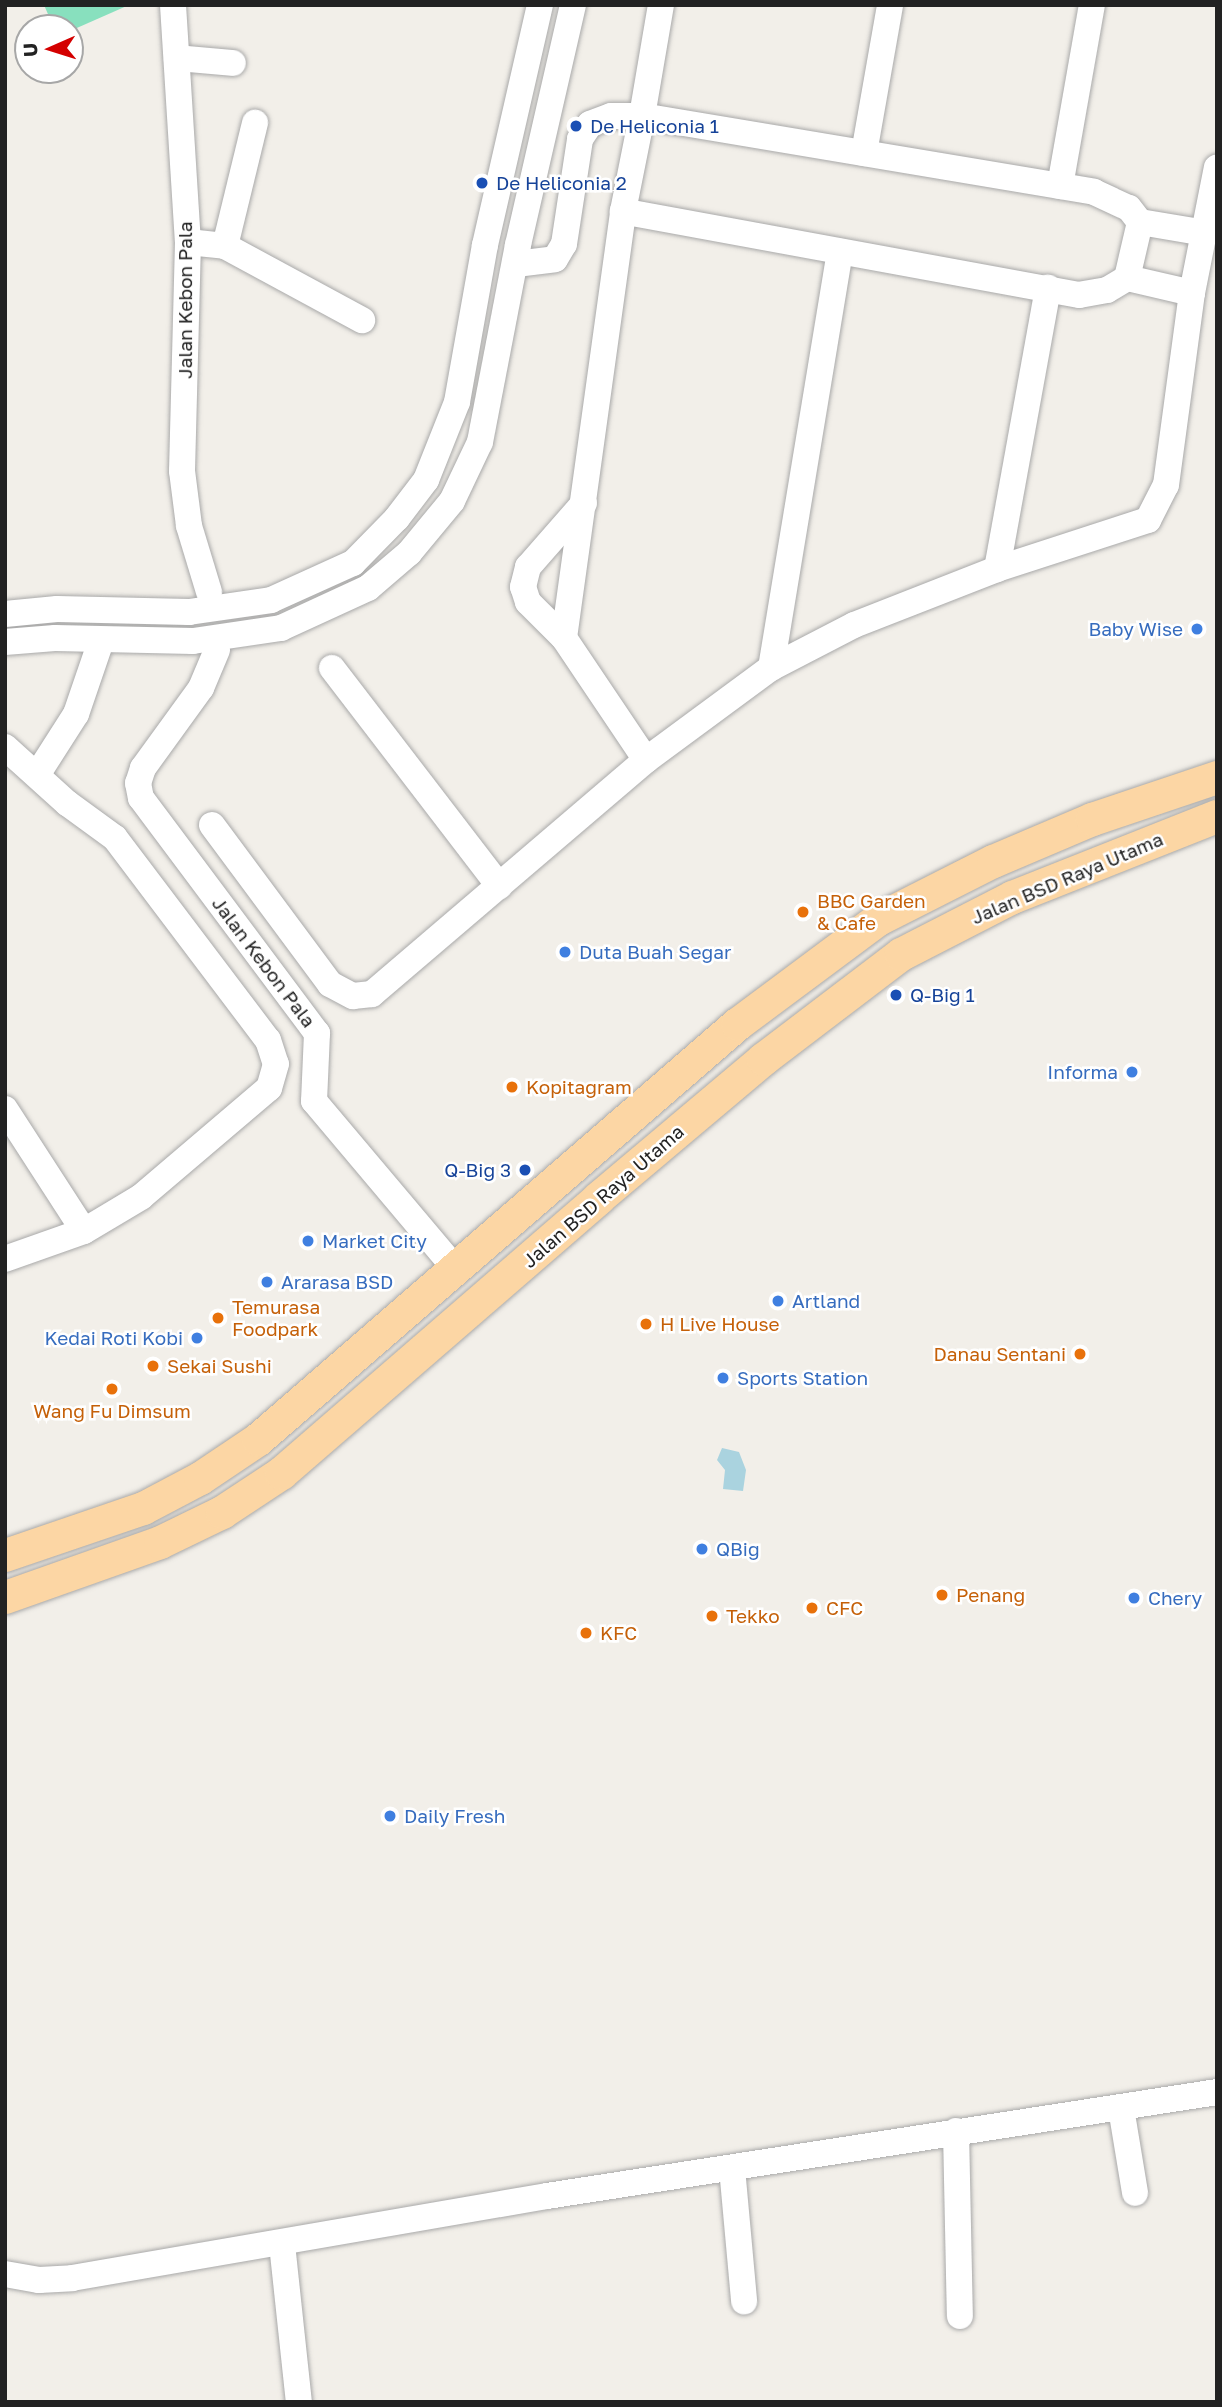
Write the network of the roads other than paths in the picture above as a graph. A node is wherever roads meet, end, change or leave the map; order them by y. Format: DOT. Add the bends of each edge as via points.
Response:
graph roads {
  1 [pos="173,5"];
  2 [pos="540,5"];
  3 [pos="573,5"];
  4 [pos="661,5"];
  5 [pos="890,5"];
  6 [pos="1092,5"];
  7 [pos="177,58"];
  8 [pos="233,62"];
  9 [pos="642,116"];
  10 [pos="255,123"];
  11 [pos="864,153"];
  12 [pos="1217,167"];
  13 [pos="1060,186"];
  14 [pos="623,211"];
  15 [pos="1140,222"];
  16 [pos="1206,233"];
  17 [pos="188,242"];
  18 [pos="225,246"];
  19 [pos="840,252"];
  20 [pos="516,264"];
  21 [pos="1127,278"];
  22 [pos="1048,288"];
  23 [pos="1192,293"];
  24 [pos="362,320"];
  25 [pos="585,502"];
  26 [pos="352,563"];
  27 [pos="997,569"];
  28 [pos="368,588"];
  29 [pos="209,592"];
  30 [pos="5,614"];
  31 [pos="565,638"];
  32 [pos="101,641"];
  33 [pos="5,642"];
  34 [pos="217,650"];
  35 [pos="331,668"];
  36 [pos="771,668"];
  37 [pos="5,747"];
  38 [pos="646,760"];
  39 [pos="37,775"];
  40 [pos="1217,777"];
  41 [pos="1217,816"];
  42 [pos="212,825"];
  43 [pos="499,886"];
  44 [pos="5,1109"];
  45 [pos="84,1231"];
  46 [pos="5,1258"];
  47 [pos="454,1268"];
  48 [pos="342,1367"];
  49 [pos="372,1397"];
  50 [pos="5,1555"];
  51 [pos="5,1597"];
  52 [pos="1217,2092"];
  53 [pos="1121,2108"];
  54 [pos="956,2131"];
  55 [pos="732,2168"];
  56 [pos="1135,2193"];
  57 [pos="282,2244"];
  58 [pos="5,2274"];
  59 [pos="744,2301"];
  60 [pos="960,2316"];
  61 [pos="299,2402"];
  1 -- 7 [label="street, Jalan Kebon Pala"];
  2 -- 26 [label="street" via="488,232 457,402 414,498"];
  3 -- 20 [label="street"];
  4 -- 9 [label="street"];
  5 -- 11 [label="street"];
  6 -- 13 [label="street"];
  7 -- 8 [label="street"];
  7 -- 17 [label="street, Jalan Kebon Pala"];
  9 -- 11 [label="street"];
  9 -- 14 [label="street"];
  9 -- 20 [label="street" via="611,116 590,124 580,139 564,244 555,259"];
  10 -- 18 [label="street"];
  11 -- 13 [label="street"];
  12 -- 16 [label="street"];
  13 -- 15 [label="street" via="1109,196"];
  14 -- 19 [label="street"];
  14 -- 25 [label="street"];
  15 -- 16 [label="street"];
  15 -- 21 [label="street"];
  16 -- 23 [label="street"];
  17 -- 18 [label="street"];
  17 -- 29 [label="street, Jalan Kebon Pala" via="183,471 189,526"];
  18 -- 24 [label="street"];
  19 -- 22 [label="street"];
  19 -- 36 [label="street"];
  20 -- 28 [label="street" via="480,442 452,501 432,528"];
  21 -- 22 [label="street" via="1088,295"];
  21 -- 23 [label="street"];
  22 -- 27 [label="street"];
  23 -- 27 [label="street" via="1166,485 1156,510 1134,526"];
  25 -- 31 [label="street"];
  25 -- 31 [label="street" via="528,567 523,587 528,602"];
  26 -- 28 [label="street"];
  26 -- 30 [label="street" via="271,600 238,606 189,612"];
  27 -- 36 [label="street" via="854,625"];
  28 -- 32 [label="street" via="327,611 254,634 193,641"];
  31 -- 38 [label="street"];
  32 -- 33 [label="street"];
  32 -- 39 [label="street" via="76,714"];
  34 -- 47 [label="street, Jalan Kebon Pala" via="201,688 143,768 138,783 141,798 317,1033 314,1101"];
  35 -- 43 [label="street"];
  36 -- 38 [label="street"];
  37 -- 39 [label="street"];
  38 -- 43 [label="street"];
  39 -- 45 [label="street" via="115,838 268,1040 276,1064 269,1088 141,1197"];
  40 -- 47 [label="main road" via="1092,819 993,861 878,919 737,1024"];
  41 -- 49 [label="main road, Jalan BSD Raya Utama" via="1012,897 901,954 763,1059"];
  42 -- 43 [label="street" via="331,984 352,996 372,994"];
  44 -- 45 [label="street"];
  45 -- 46 [label="street"];
  47 -- 48 [label="main road"];
  48 -- 49 [label="main road"];
  48 -- 50 [label="main road" via="258,1439 201,1478 106,1524"];
  49 -- 51 [label="main road, Jalan BSD Raya Utama" via="281,1473 222,1512 121,1560"];
  52 -- 53 [label="street"];
  53 -- 54 [label="street"];
  53 -- 56 [label="street"];
  54 -- 55 [label="street"];
  54 -- 60 [label="street"];
  55 -- 57 [label="street"];
  55 -- 59 [label="street"];
  57 -- 58 [label="street" via="72,2278 39,2280"];
  57 -- 61 [label="street"];
}
